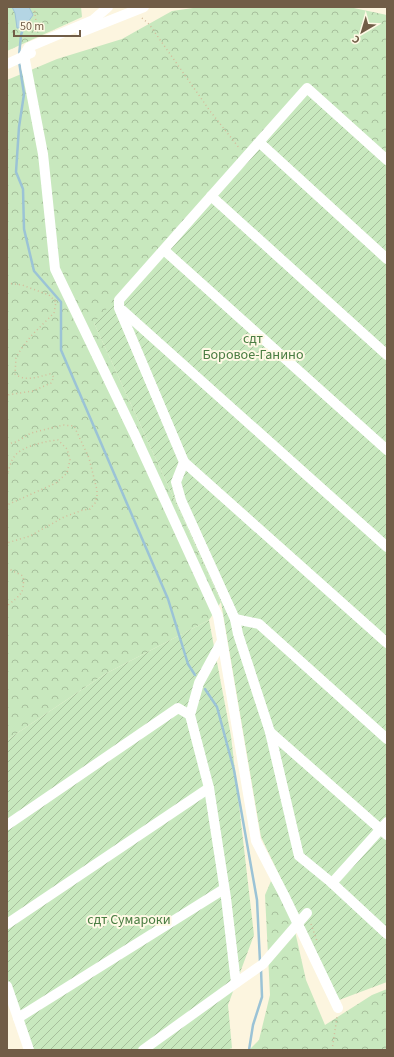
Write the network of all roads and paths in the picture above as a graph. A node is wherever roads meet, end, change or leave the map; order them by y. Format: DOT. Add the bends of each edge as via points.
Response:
graph roads {
  1 [pos="34,7"];
  2 [pos="108,7"];
  3 [pos="144,7"];
  4 [pos="133,11"];
  5 [pos="38,46"];
  6 [pos="7,64"];
  7 [pos="260,143"];
  8 [pos="246,158"];
  9 [pos="387,160"];
  10 [pos="211,196"];
  11 [pos="164,250"];
  12 [pos="387,259"];
  13 [pos="7,283"];
  14 [pos="119,308"];
  15 [pos="387,355"];
  16 [pos="7,395"];
  17 [pos="7,444"];
  18 [pos="387,450"];
  19 [pos="184,462"];
  20 [pos="7,476"];
  21 [pos="7,505"];
  22 [pos="7,543"];
  23 [pos="387,547"];
  24 [pos="7,568"];
  25 [pos="7,606"];
  26 [pos="235,619"];
  27 [pos="222,641"];
  28 [pos="387,643"];
  29 [pos="190,715"];
  30 [pos="270,732"];
  31 [pos="387,739"];
  32 [pos="209,788"];
  33 [pos="7,825"];
  34 [pos="385,829"];
  35 [pos="332,883"];
  36 [pos="224,889"];
  37 [pos="307,913"];
  38 [pos="298,923"];
  39 [pos="7,924"];
  40 [pos="387,934"];
  41 [pos="236,983"];
  42 [pos="7,986"];
  43 [pos="338,1008"];
  44 [pos="18,1018"];
  45 [pos="29,1050"];
  46 [pos="142,1050"];
  1 -- 5 [label="path"];
  2 -- 5 [label="street" via="93,20"];
  3 -- 4 [label="street"];
  4 -- 5 [label="street"];
  4 -- 8 [label="path" via="150,24"];
  5 -- 6 [label="street"];
  5 -- 27 [label="street" via="29,47 24,55 43,154 55,269 218,616"];
  7 -- 8 [label="street"];
  7 -- 9 [label="street" via="307,88"];
  7 -- 12 [label="street"];
  8 -- 10 [label="street"];
  10 -- 11 [label="street"];
  10 -- 15 [label="street"];
  11 -- 14 [label="street" via="119,300"];
  11 -- 18 [label="street"];
  13 -- 16 [label="path" via="22,285 49,295 56,302 54,313 21,349 16,358 15,374 21,378 32,379 50,374 54,377 51,383 33,391"];
  14 -- 19 [label="street"];
  14 -- 23 [label="street"];
  17 -- 22 [label="path" via="55,427 74,426 89,458 98,497 90,509 64,517 30,536"];
  19 -- 26 [label="street" via="176,482 181,500"];
  19 -- 28 [label="street"];
  20 -- 21 [label="path" via="14,456 43,442 58,440 66,449 70,460 67,473 56,484"];
  24 -- 25 [label="path" via="23,576 24,584 23,592"];
  26 -- 30 [label="street"];
  26 -- 31 [label="street" via="259,624"];
  27 -- 29 [label="street" via="199,683"];
  27 -- 38 [label="street" via="256,841"];
  29 -- 32 [label="street"];
  29 -- 33 [label="street" via="178,708"];
  30 -- 34 [label="street"];
  30 -- 35 [label="street" via="299,856"];
  32 -- 36 [label="street"];
  32 -- 39 [label="street"];
  34 -- 35 [label="street"];
  35 -- 40 [label="street"];
  36 -- 41 [label="street"];
  36 -- 44 [label="street"];
  37 -- 38 [label="street"];
  38 -- 41 [label="street" via="263,964"];
  38 -- 43 [label="street"];
  41 -- 46 [label="street"];
  42 -- 44 [label="street"];
  44 -- 45 [label="street"];
}
